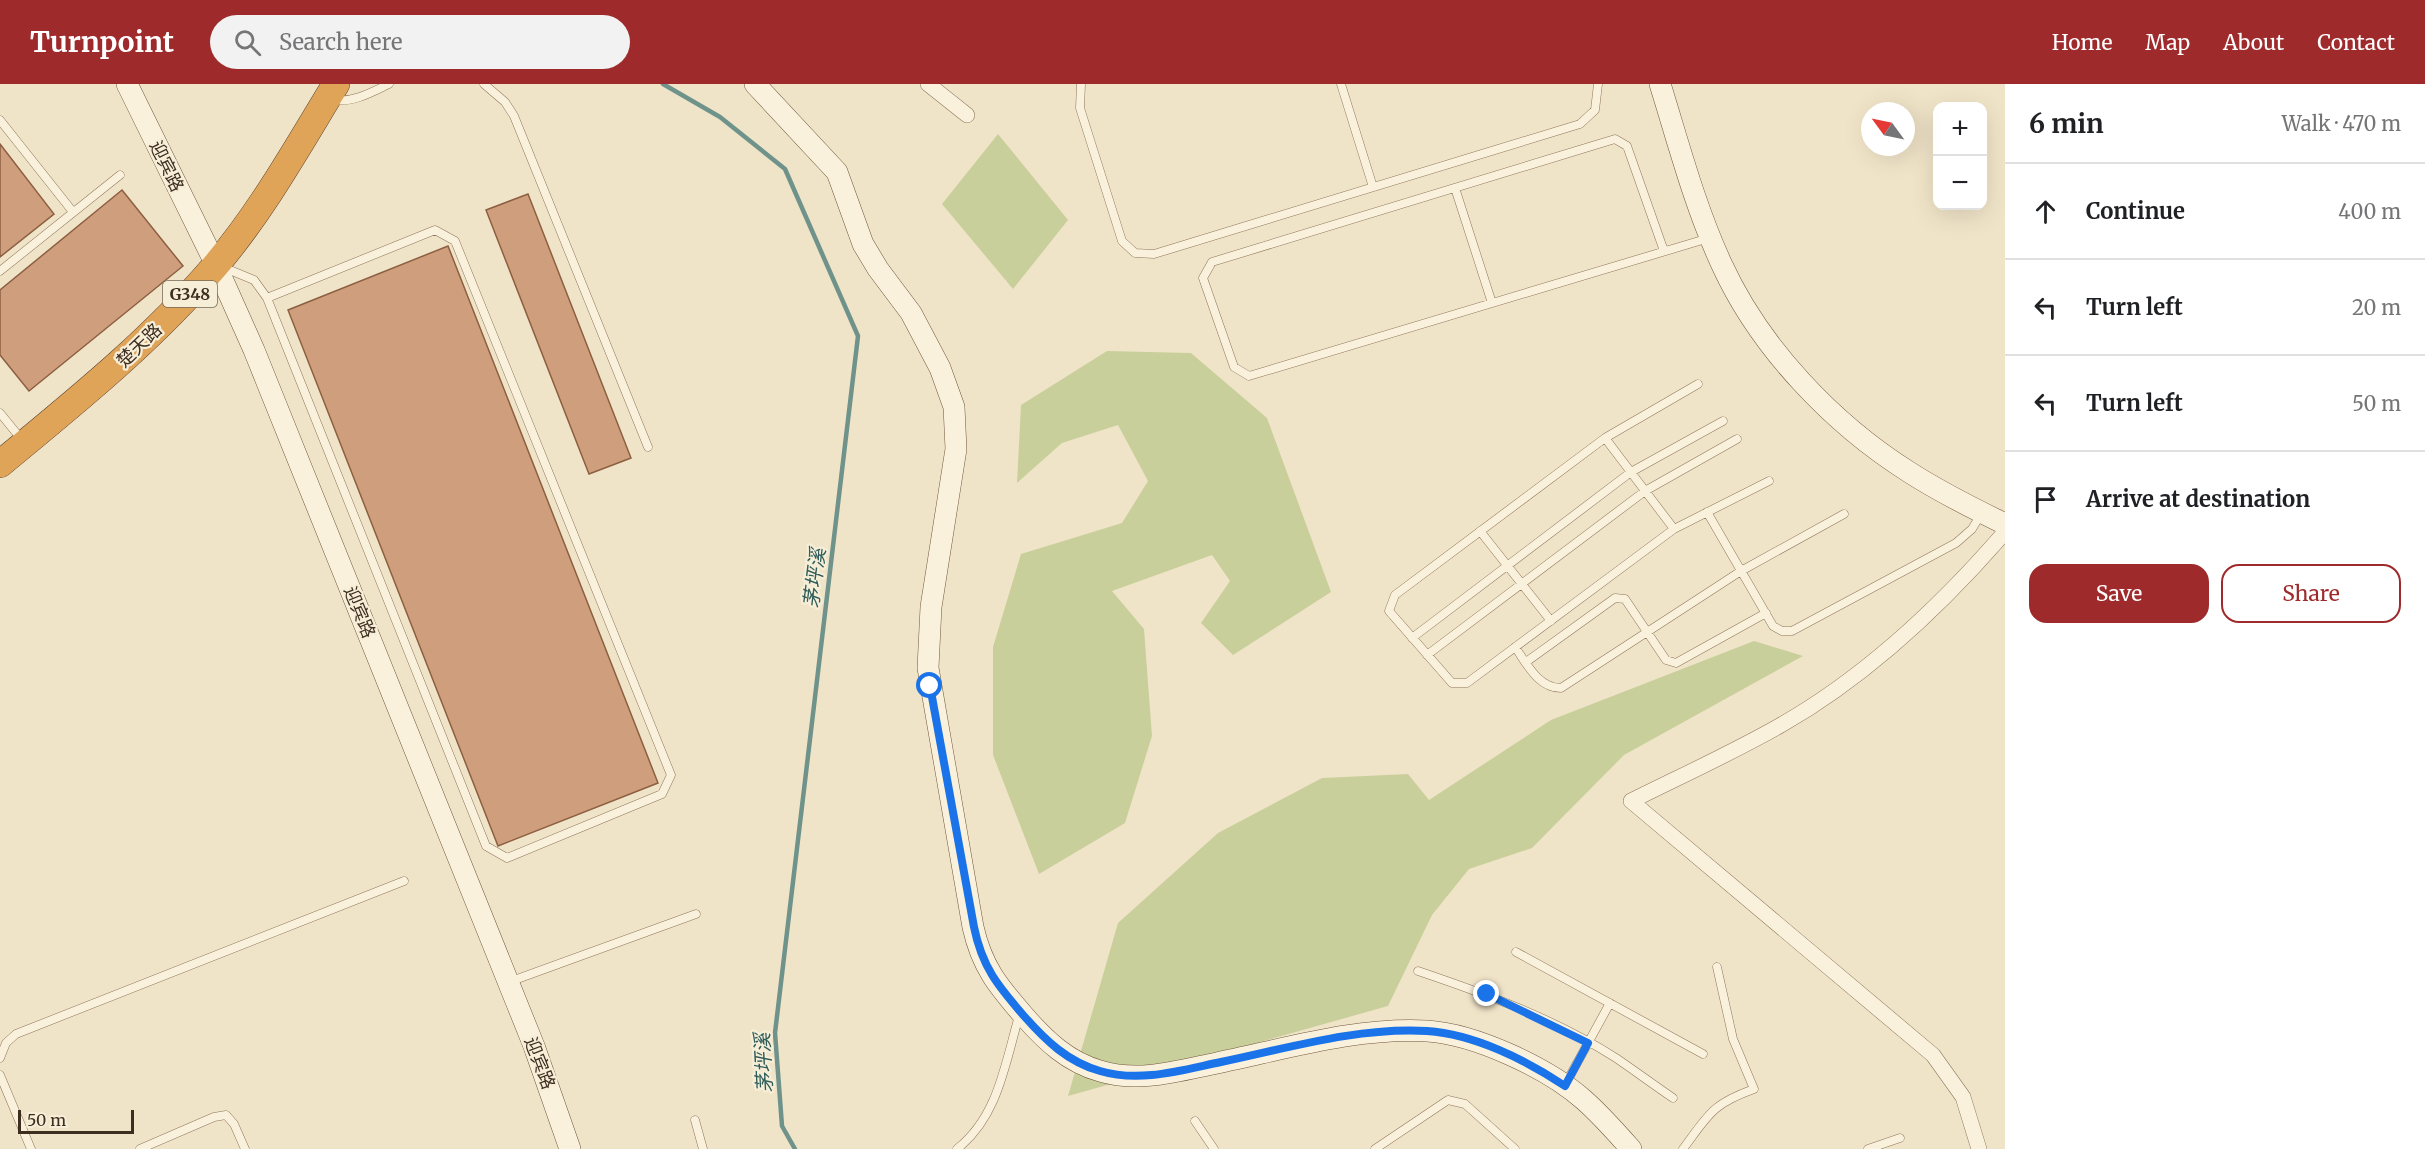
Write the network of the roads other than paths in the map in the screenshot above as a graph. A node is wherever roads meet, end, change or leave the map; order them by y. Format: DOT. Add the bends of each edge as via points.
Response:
graph roads {
  1 [pos="127,84"];
  2 [pos="389,84"];
  3 [pos="484,84"];
  4 [pos="755,84"];
  5 [pos="928,84"];
  6 [pos="1081,84"];
  7 [pos="1341,84"];
  8 [pos="1598,84"];
  9 [pos="1660,84"];
  10 [pos="331,92"];
  11 [pos="967,115"];
  12 [pos="0,120"];
  13 [pos="120,175"];
  14 [pos="1373,187"];
  15 [pos="1455,188"];
  16 [pos="73,212"];
  17 [pos="1710,238"];
  18 [pos="1664,251"];
  19 [pos="216,265"];
  20 [pos="0,271"];
  21 [pos="267,298"];
  22 [pos="1492,303"];
  23 [pos="1698,384"];
  24 [pos="0,413"];
  25 [pos="1723,422"];
  26 [pos="1605,438"];
  27 [pos="1737,439"];
  28 [pos="25,443"];
  29 [pos="648,447"];
  30 [pos="0,464"];
  31 [pos="1631,472"];
  32 [pos="1769,481"];
  33 [pos="1645,490"];
  34 [pos="1707,512"];
  35 [pos="1982,513"];
  36 [pos="1844,514"];
  37 [pos="2005,525"];
  38 [pos="1674,529"];
  39 [pos="1480,531"];
  40 [pos="2005,532"];
  41 [pos="1507,566"];
  42 [pos="1741,571"];
  43 [pos="1522,584"];
  44 [pos="1766,614"];
  45 [pos="1551,621"];
  46 [pos="1647,632"];
  47 [pos="1412,638"];
  48 [pos="1515,647"];
  49 [pos="1427,655"];
  50 [pos="1526,662"];
  51 [pos="404,881"];
  52 [pos="696,914"];
  53 [pos="1516,952"];
  54 [pos="1718,967"];
  55 [pos="1418,971"];
  56 [pos="508,982"];
  57 [pos="1610,1003"];
  58 [pos="1020,1012"];
  59 [pos="1588,1043"];
  60 [pos="1703,1054"];
  61 [pos="0,1058"];
  62 [pos="0,1075"];
  63 [pos="1565,1086"];
  64 [pos="4,1095"];
  65 [pos="1673,1098"];
  66 [pos="695,1120"];
  67 [pos="1195,1121"];
  68 [pos="1900,1138"];
  69 [pos="162,1139"];
  70 [pos="31,1149"];
  71 [pos="140,1149"];
  72 [pos="166,1149"];
  73 [pos="245,1149"];
  74 [pos="570,1149"];
  75 [pos="703,1149"];
  76 [pos="957,1149"];
  77 [pos="1214,1149"];
  78 [pos="1375,1149"];
  79 [pos="1515,1149"];
  80 [pos="1631,1149"];
  81 [pos="1683,1149"];
  82 [pos="1868,1149"];
  83 [pos="1980,1149"];
  1 -- 19 [label="main road, 迎宾路"];
  2 -- 10 [label="lane" via="342,101"];
  3 -- 29 [label="lane" via="505,102 514,117"];
  4 -- 58 [label="main road" via="837,172 863,244 911,313 940,368 954,407 956,449 929,628 928,668 977,943 998,987"];
  5 -- 11 [label="street"];
  6 -- 14 [label="lane" via="1080,108 1122,241 1135,253 1154,254"];
  7 -- 14 [label="lane"];
  8 -- 14 [label="lane" via="1595,111 1580,124"];
  9 -- 17 [label="main road"];
  10 -- 19 [label="highway, 楚天路 / G348" via="279,177"];
  12 -- 16 [label="lane"];
  13 -- 16 [label="lane"];
  15 -- 18 [label="lane" via="1615,139 1627,146"];
  15 -- 22 [label="lane"];
  15 -- 22 [label="lane" via="1212,262 1203,278 1234,367 1249,376"];
  16 -- 20 [label="lane"];
  17 -- 18 [label="lane"];
  17 -- 35 [label="main road" via="1750,315 1821,401 1908,471"];
  18 -- 22 [label="lane"];
  19 -- 21 [label="lane" via="254,280"];
  19 -- 28 [label="highway, 楚天路 / G348" via="148,337"];
  19 -- 56 [label="main road, 迎宾路" via="254,350"];
  21 -- 21 [label="lane" via="486,846 507,858 662,794 671,775 456,241 435,230"];
  23 -- 26 [label="lane"];
  24 -- 28 [label="lane"];
  25 -- 31 [label="lane"];
  26 -- 31 [label="lane"];
  26 -- 39 [label="lane"];
  27 -- 33 [label="lane"];
  28 -- 30 [label="highway, 楚天路 / G348"];
  31 -- 33 [label="lane"];
  31 -- 41 [label="lane"];
  32 -- 34 [label="lane"];
  33 -- 38 [label="lane"];
  33 -- 43 [label="lane"];
  34 -- 38 [label="lane"];
  34 -- 42 [label="lane"];
  35 -- 37 [label="main road"];
  35 -- 44 [label="lane" via="1956,543 1792,631 1773,626"];
  36 -- 42 [label="lane"];
  38 -- 45 [label="lane"];
  39 -- 41 [label="lane"];
  39 -- 47 [label="lane" via="1395,595 1389,611"];
  40 -- 83 [label="street" via="1926,615 1832,692 1782,724 1631,801 1933,1055 1963,1097"];
  41 -- 43 [label="lane"];
  41 -- 47 [label="lane"];
  42 -- 44 [label="lane"];
  42 -- 46 [label="lane"];
  43 -- 45 [label="lane"];
  43 -- 49 [label="lane"];
  44 -- 46 [label="lane" via="1676,663 1666,660"];
  45 -- 48 [label="lane"];
  46 -- 50 [label="lane" via="1561,688 1549,688"];
  46 -- 50 [label="lane" via="1625,599 1615,598"];
  47 -- 49 [label="lane"];
  48 -- 49 [label="lane" via="1467,683 1452,683"];
  48 -- 50 [label="lane"];
  51 -- 61 [label="lane" via="16,1034 6,1043"];
  52 -- 56 [label="lane"];
  53 -- 57 [label="lane"];
  54 -- 81 [label="lane" via="1733,1039 1754,1089 1726,1099"];
  55 -- 59 [label="lane" via="1487,994"];
  56 -- 74 [label="main road, 迎宾路"];
  57 -- 59 [label="lane"];
  57 -- 60 [label="lane"];
  58 -- 63 [label="main road" via="1068,1058 1118,1075 1169,1073 1349,1036 1429,1031 1470,1040 1511,1056"];
  58 -- 76 [label="lane" via="986,1119"];
  59 -- 63 [label="lane"];
  59 -- 65 [label="lane"];
  62 -- 64 [label="lane"];
  63 -- 80 [label="main road" via="1582,1098"];
  64 -- 70 [label="lane"];
  66 -- 75 [label="lane"];
  67 -- 77 [label="lane"];
  68 -- 82 [label="lane"];
  69 -- 71 [label="lane"];
  69 -- 72 [label="lane"];
  69 -- 73 [label="lane" via="226,1115"];
  78 -- 79 [label="lane" via="1448,1100 1465,1104"];
}
